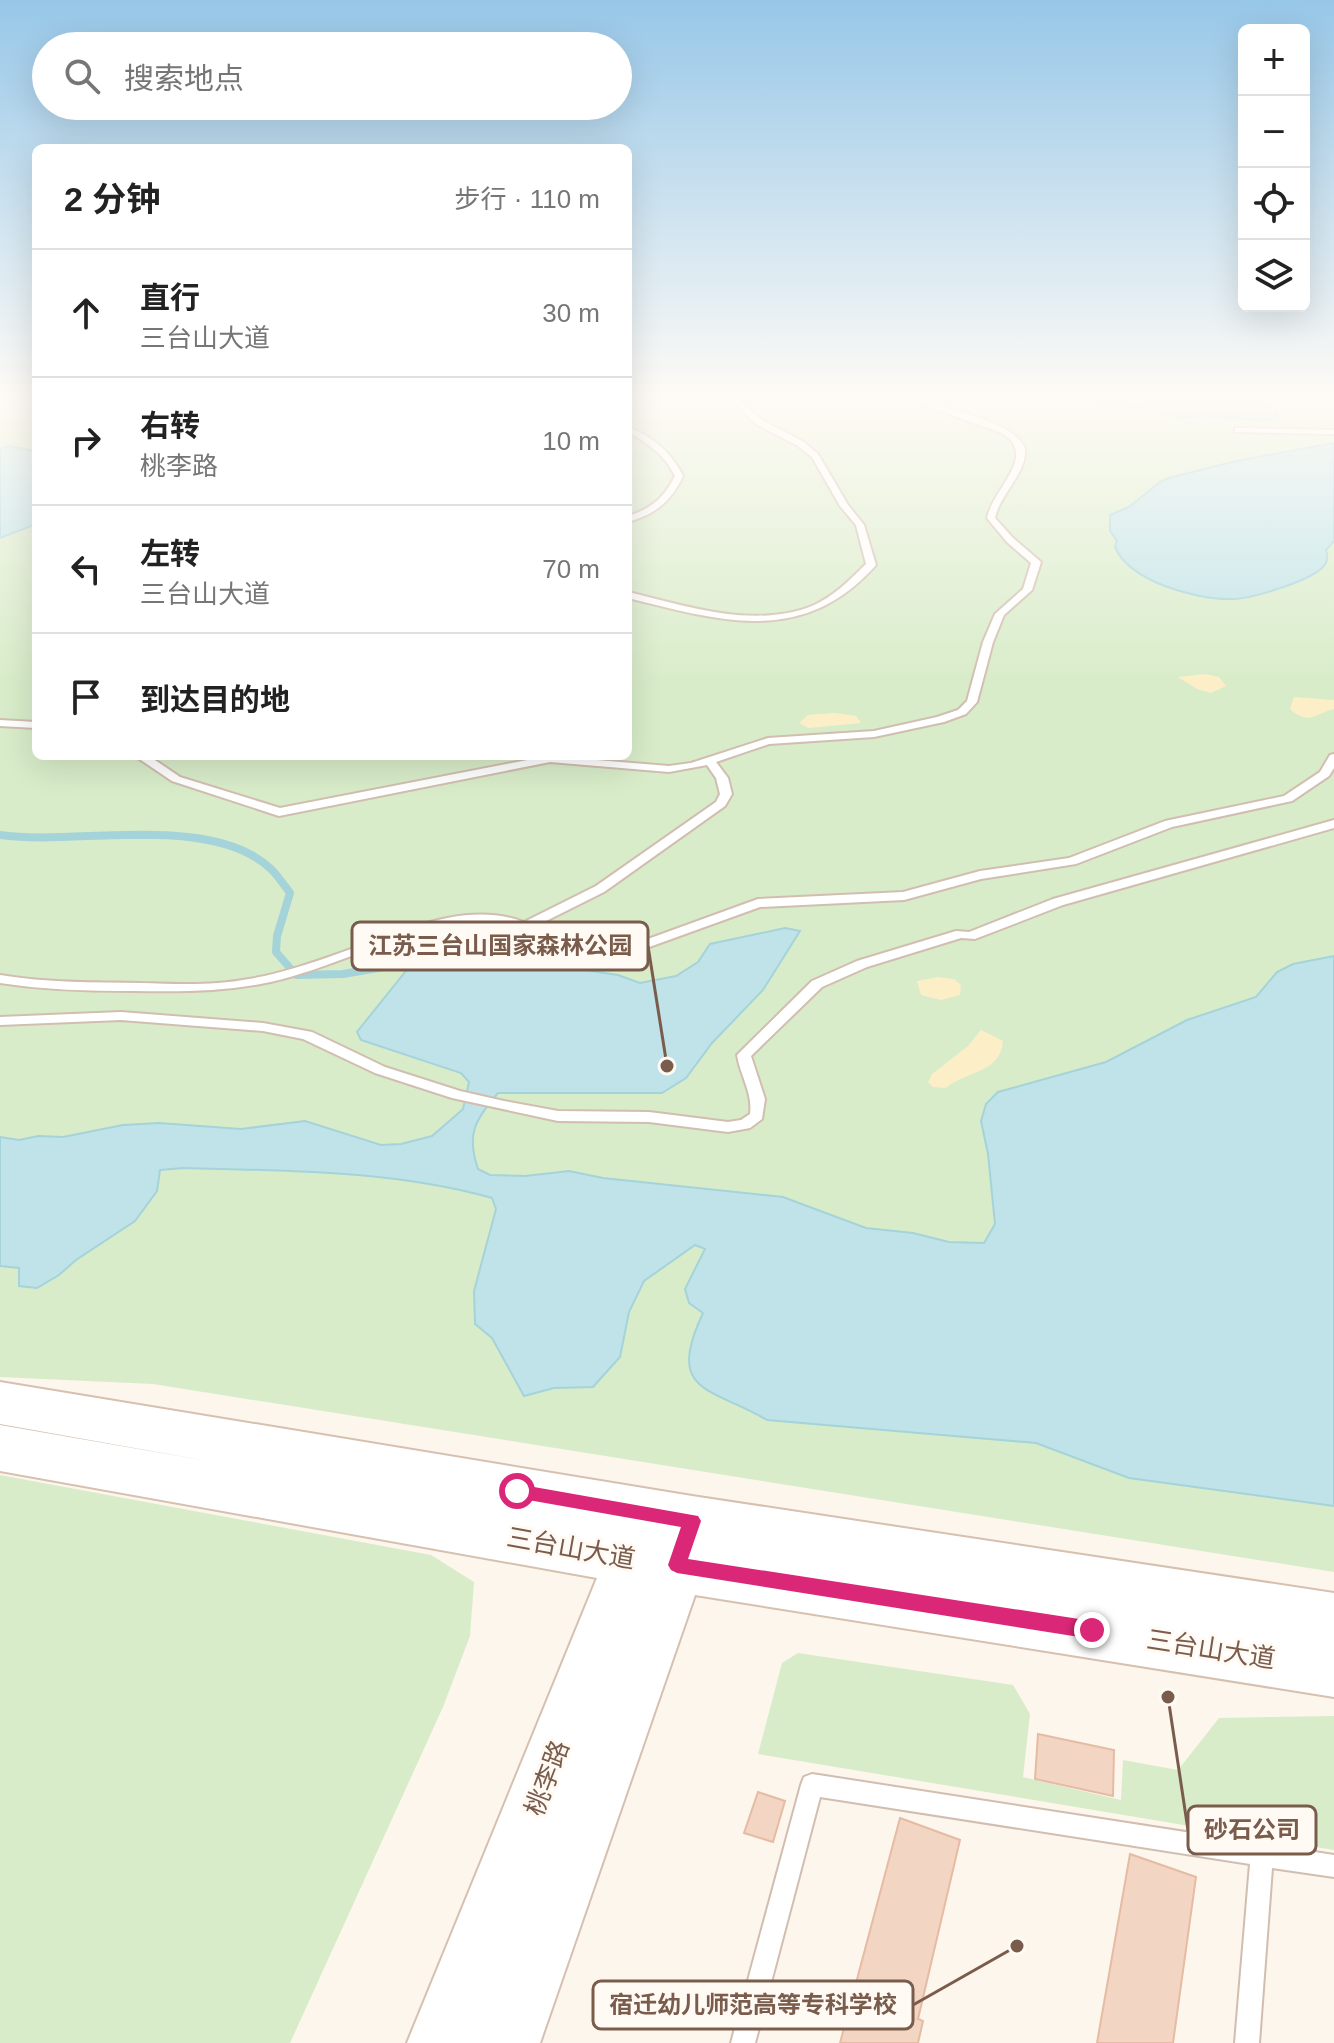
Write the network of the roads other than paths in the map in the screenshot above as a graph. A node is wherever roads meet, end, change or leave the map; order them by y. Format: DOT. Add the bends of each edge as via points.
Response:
graph roads {
  1 [pos="671,495"];
  2 [pos="838,495"];
  3 [pos="1000,495"];
  4 [pos="632,518"];
  5 [pos="632,596"];
  6 [pos="0,723"];
  7 [pos="32,725"];
  8 [pos="1334,757"];
  9 [pos="147,760"];
  10 [pos="545,760"];
  11 [pos="562,760"];
  12 [pos="710,761"];
  13 [pos="1334,824"];
  14 [pos="528,925"];
  15 [pos="0,979"];
  16 [pos="0,1021"];
  17 [pos="0,1403"];
  18 [pos="0,1448"];
  19 [pos="663,1540"];
  20 [pos="1334,1620"];
  21 [pos="1334,1668"];
  22 [pos="1262,1855"];
  23 [pos="1334,1866"];
  24 [pos="444,2043"];
  25 [pos="503,2043"];
  26 [pos="743,2043"];
  27 [pos="1247,2043"];
  1 -- 4 [label="lane" via="660,507"];
  2 -- 5 [label="lane" via="860,525 871,565 857,582 818,609 765,619"];
  3 -- 12 [label="lane" via="991,518 1037,569 1027,590 1000,614 972,702 962,712 874,734 768,741"];
  6 -- 7 [label="lane"];
  8 -- 14 [label="lane" via="1325,774 1288,799 1169,824 1072,861 980,875 904,896 758,903 616,955 571,949"];
  9 -- 10 [label="lane" via="176,779 279,812"];
  11 -- 12 [label="lane" via="669,769"];
  12 -- 14 [label="lane" via="722,778 726,794 721,804 600,889"];
  13 -- 16 [label="lane" via="1058,902 970,936 961,934 862,964 817,984 744,1055 760,1102 757,1116 728,1127 649,1117 558,1116 497,1104 380,1070 307,1035 263,1027 121,1016"];
  14 -- 15 [label="lane" via="480,918 439,923 294,972 219,988 45,986"];
  17 -- 19 [label="main road, 三台山大道"];
  18 -- 19 [label="main road, 三台山大道"];
  19 -- 20 [label="main road, 三台山大道"];
  19 -- 21 [label="main road, 三台山大道"];
  19 -- 24 [label="main road, 桃李路"];
  19 -- 25 [label="main road, 桃李路"];
  22 -- 23 [label="lane"];
  22 -- 26 [label="lane" via="812,1785"];
  22 -- 27 [label="lane"];
}
